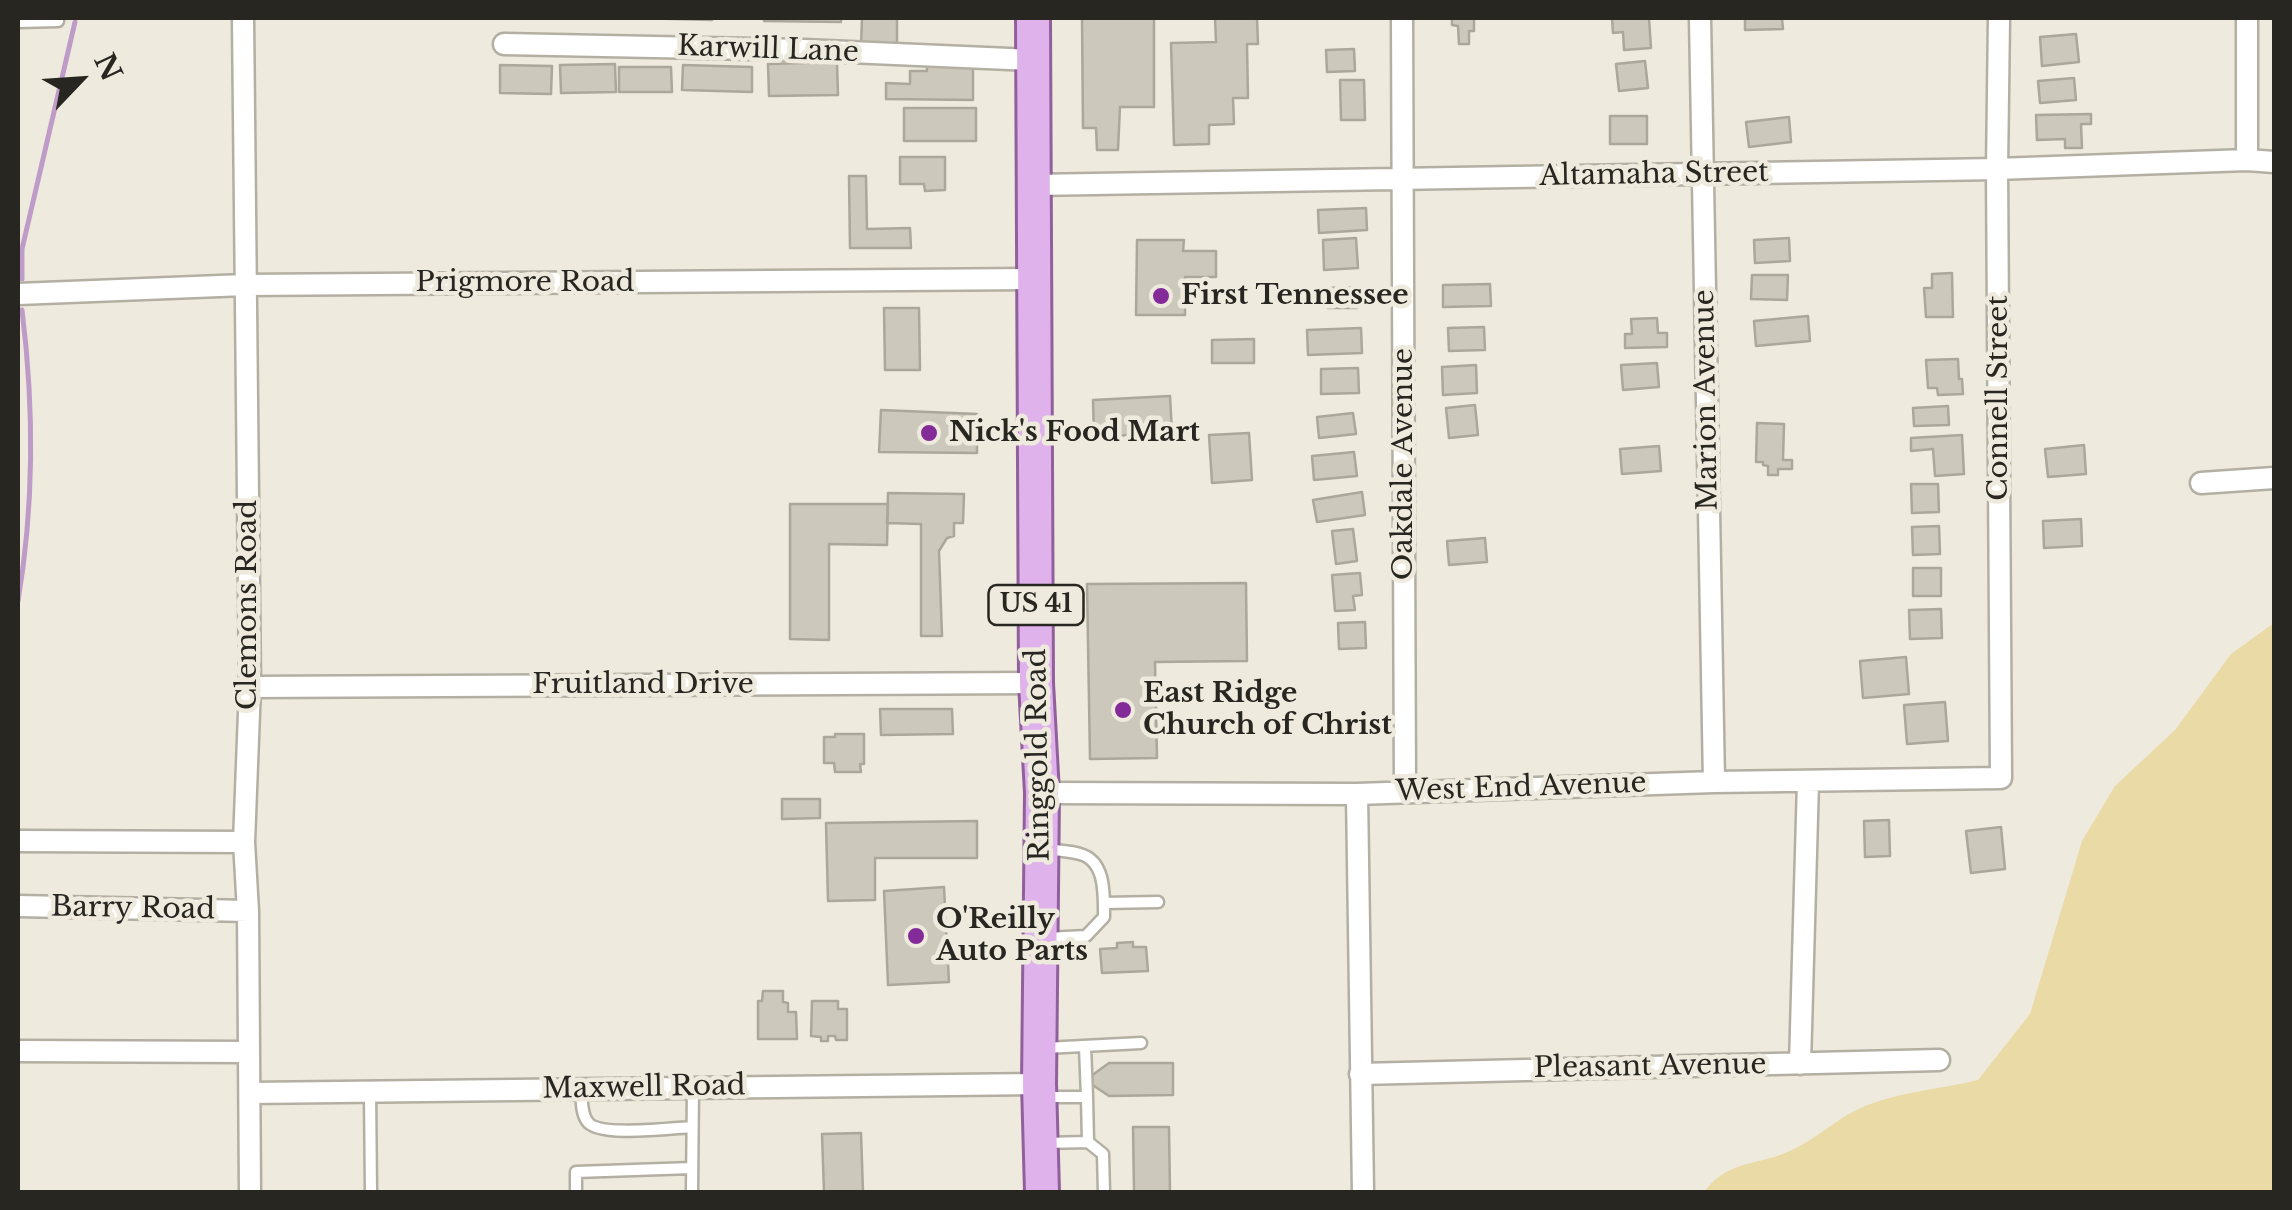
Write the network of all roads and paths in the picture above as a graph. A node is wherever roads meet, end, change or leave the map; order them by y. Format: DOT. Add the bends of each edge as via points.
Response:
graph roads {
  1 [pos="58,18"];
  2 [pos="243,18"];
  3 [pos="1033,18"];
  4 [pos="1402,18"];
  5 [pos="1700,18"];
  6 [pos="1999,18"];
  7 [pos="2247,18"];
  8 [pos="18,22"];
  9 [pos="504,44"];
  10 [pos="1032,60"];
  11 [pos="2247,160"];
  12 [pos="2274,162"];
  13 [pos="1997,169"];
  14 [pos="1703,174"];
  15 [pos="1404,180"];
  16 [pos="1033,185"];
  17 [pos="1033,279"];
  18 [pos="245,285"];
  19 [pos="18,294"];
  20 [pos="2274,478"];
  21 [pos="2201,483"];
  22 [pos="1036,682"];
  23 [pos="250,686"];
  24 [pos="2001,778"];
  25 [pos="1714,782"];
  26 [pos="1808,782"];
  27 [pos="1405,791"];
  28 [pos="1042,793"];
  29 [pos="1358,794"];
  30 [pos="18,841"];
  31 [pos="244,842"];
  32 [pos="1042,848"];
  33 [pos="1158,902"];
  34 [pos="1104,904"];
  35 [pos="18,906"];
  36 [pos="248,912"];
  37 [pos="1041,938"];
  38 [pos="1141,1042"];
  39 [pos="1085,1046"];
  40 [pos="1040,1048"];
  41 [pos="18,1051"];
  42 [pos="248,1052"];
  43 [pos="1940,1060"];
  44 [pos="1800,1064"];
  45 [pos="1360,1074"];
  46 [pos="693,1086"];
  47 [pos="580,1089"];
  48 [pos="1039,1090"];
  49 [pos="370,1091"];
  50 [pos="250,1093"];
  51 [pos="1087,1097"];
  52 [pos="692,1127"];
  53 [pos="1088,1142"];
  54 [pos="1040,1144"];
  55 [pos="692,1168"];
  56 [pos="250,1192"];
  57 [pos="372,1192"];
  58 [pos="576,1192"];
  59 [pos="692,1192"];
  60 [pos="1042,1192"];
  61 [pos="1104,1192"];
  62 [pos="1363,1192"];
  1 -- 8 [label="lane"];
  2 -- 18 [label="street, Clemons Road"];
  3 -- 10 [label="main road, Ringgold Road / US 41"];
  4 -- 15 [label="street, Oakdale Avenue"];
  5 -- 14 [label="street, Marion Avenue"];
  6 -- 13 [label="street, Connell Street"];
  7 -- 11 [label="street"];
  9 -- 10 [label="street, Karwill Lane"];
  10 -- 16 [label="main road, Ringgold Road / US 41"];
  11 -- 12 [label="street, Altamaha Street"];
  11 -- 13 [label="street, Altamaha Street"];
  13 -- 14 [label="street, Altamaha Street"];
  13 -- 24 [label="street, Connell Street"];
  14 -- 15 [label="street, Altamaha Street"];
  14 -- 25 [label="street, Marion Avenue"];
  15 -- 16 [label="street, Altamaha Street"];
  15 -- 27 [label="street, Oakdale Avenue"];
  16 -- 17 [label="main road, Ringgold Road / US 41"];
  17 -- 18 [label="street, Prigmore Road"];
  17 -- 22 [label="main road, Ringgold Road / US 41"];
  18 -- 19 [label="street, Prigmore Road"];
  18 -- 23 [label="street, Clemons Road"];
  20 -- 21 [label="street"];
  22 -- 23 [label="street, Fruitland Drive"];
  22 -- 28 [label="main road, Ringgold Road / US 41"];
  23 -- 31 [label="street, Clemons Road"];
  24 -- 26 [label="street, West End Avenue"];
  25 -- 26 [label="street, West End Avenue"];
  25 -- 27 [label="street, West End Avenue"];
  26 -- 44 [label="street"];
  27 -- 29 [label="street, West End Avenue"];
  28 -- 29 [label="street, West End Avenue"];
  28 -- 32 [label="main road, Ringgold Road / US 41"];
  29 -- 45 [label="street"];
  30 -- 31 [label="street"];
  31 -- 36 [label="street, Clemons Road"];
  32 -- 34 [label="lane" via="1084,854 1104,880"];
  32 -- 37 [label="main road, Ringgold Road / US 41"];
  33 -- 34 [label="lane"];
  34 -- 37 [label="lane" via="1104,916 1086,936"];
  35 -- 36 [label="street, Barry Road"];
  36 -- 42 [label="street, Clemons Road"];
  37 -- 40 [label="main road, Ringgold Road / US 41"];
  38 -- 39 [label="lane"];
  39 -- 40 [label="lane"];
  39 -- 51 [label="lane"];
  40 -- 48 [label="main road, Ringgold Road / US 41"];
  41 -- 42 [label="street"];
  42 -- 50 [label="street, Clemons Road"];
  43 -- 44 [label="street, Pleasant Avenue"];
  44 -- 45 [label="street, Pleasant Avenue"];
  45 -- 62 [label="street"];
  46 -- 47 [label="street, Maxwell Road"];
  46 -- 48 [label="street, Maxwell Road"];
  46 -- 52 [label="lane"];
  47 -- 49 [label="street, Maxwell Road"];
  47 -- 52 [label="lane" via="585,1119 594,1128"];
  48 -- 51 [label="lane"];
  48 -- 54 [label="main road, Ringgold Road / US 41"];
  49 -- 50 [label="street, Maxwell Road"];
  49 -- 57 [label="lane"];
  50 -- 56 [label="street, Clemons Road"];
  51 -- 53 [label="lane"];
  52 -- 55 [label="lane"];
  53 -- 54 [label="lane"];
  53 -- 61 [label="lane" via="1104,1154"];
  54 -- 60 [label="main road, Ringgold Road / US 41"];
  55 -- 58 [label="lane" via="576,1172"];
  55 -- 59 [label="lane"];
}
